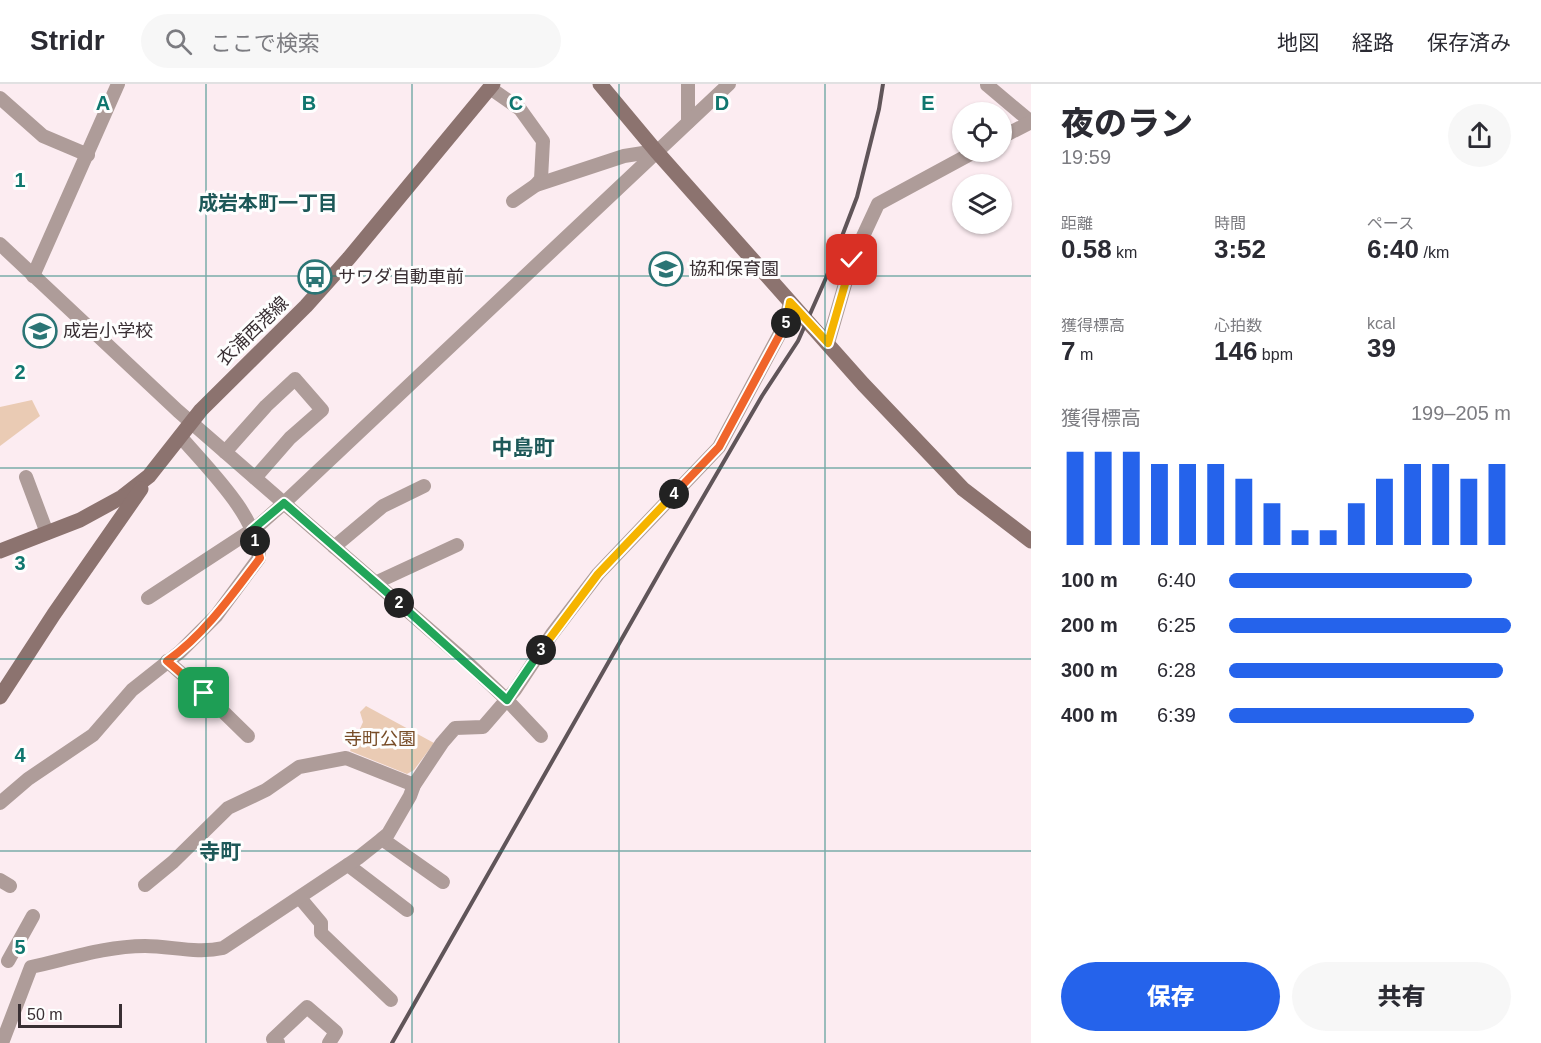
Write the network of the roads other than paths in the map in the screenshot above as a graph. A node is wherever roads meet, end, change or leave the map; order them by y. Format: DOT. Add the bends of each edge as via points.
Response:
graph roads {
  1 [pos="118,84"];
  2 [pos="600,84"];
  3 [pos="688,84"];
  4 [pos="729,84"];
  5 [pos="988,84"];
  6 [pos="492,86"];
  7 [pos="0,98"];
  8 [pos="688,122"];
  9 [pos="1031,122"];
  10 [pos="1012,132"];
  11 [pos="656,151"];
  12 [pos="88,155"];
  13 [pos="956,162"];
  14 [pos="536,185"];
  15 [pos="513,201"];
  16 [pos="0,244"];
  17 [pos="33,276"];
  18 [pos="790,302"];
  19 [pos="828,343"];
  20 [pos="191,422"];
  21 [pos="180,436"];
  22 [pos="225,452"];
  23 [pos="149,476"];
  24 [pos="26,477"];
  25 [pos="255,478"];
  26 [pos="424,486"];
  27 [pos="284,503"];
  28 [pos="95,513"];
  29 [pos="252,530"];
  30 [pos="112,531"];
  31 [pos="46,533"];
  32 [pos="1031,541"];
  33 [pos="457,545"];
  34 [pos="334,547"];
  35 [pos="0,551"];
  36 [pos="375,583"];
  37 [pos="148,598"];
  38 [pos="167,661"];
  39 [pos="0,698"];
  40 [pos="507,700"];
  41 [pos="248,736"];
  42 [pos="541,736"];
  43 [pos="414,785"];
  44 [pos="0,803"];
  45 [pos="382,839"];
  46 [pos="348,865"];
  47 [pos="443,882"];
  48 [pos="145,885"];
  49 [pos="300,898"];
  50 [pos="407,910"];
  51 [pos="33,916"];
  52 [pos="4,960"];
  53 [pos="31,967"];
  54 [pos="391,1000"];
  55 [pos="2,1043"];
  56 [pos="278,1043"];
  57 [pos="329,1043"];
  1 -- 12 [label="street"];
  2 -- 11 [label="street"];
  3 -- 8 [label="street"];
  4 -- 8 [label="street"];
  5 -- 9 [label="street"];
  6 -- 14 [label="street" via="520,109 543,141 541,179"];
  6 -- 20 [label="street, 衣浦西港線" via="349,258"];
  7 -- 12 [label="street" via="43,136"];
  8 -- 11 [label="street"];
  9 -- 10 [label="street"];
  11 -- 14 [label="street" via="624,156"];
  11 -- 18 [label="street"];
  11 -- 27 [label="street"];
  12 -- 17 [label="street"];
  13 -- 19 [label="street" via="878,204 852,260"];
  14 -- 15 [label="street"];
  16 -- 17 [label="street"];
  17 -- 20 [label="street"];
  18 -- 19 [label="street"];
  18 -- 40 [label="street" via="785,324 719,447 598,574"];
  19 -- 32 [label="street" via="963,489"];
  20 -- 21 [label="street, 衣浦西港線"];
  20 -- 22 [label="street"];
  21 -- 23 [label="street, 衣浦西港線"];
  21 -- 29 [label="street"];
  22 -- 25 [label="street"];
  22 -- 25 [label="street" via="295,379 322,410 290,438"];
  23 -- 28 [label="street, 衣浦西港線"];
  23 -- 30 [label="street"];
  24 -- 31 [label="street"];
  25 -- 27 [label="street"];
  26 -- 34 [label="street" via="383,506"];
  27 -- 29 [label="street"];
  27 -- 34 [label="street"];
  28 -- 30 [label="street" via="106,514 112,520"];
  28 -- 31 [label="street, 衣浦西港線"];
  29 -- 37 [label="street"];
  29 -- 38 [label="street" via="260,558 216,616"];
  30 -- 39 [label="street"];
  31 -- 35 [label="street, 衣浦西港線"];
  33 -- 36 [label="street"];
  34 -- 36 [label="street"];
  36 -- 40 [label="street"];
  38 -- 41 [label="street"];
  38 -- 44 [label="street" via="132,690 93,735 28,778"];
  40 -- 42 [label="street"];
  40 -- 43 [label="street" via="483,727 455,728"];
  43 -- 45 [label="street"];
  43 -- 48 [label="street" via="346,758 299,767 266,790 228,808"];
  45 -- 46 [label="street"];
  45 -- 47 [label="street"];
  46 -- 49 [label="street"];
  46 -- 50 [label="street"];
  49 -- 53 [label="street" via="223,948 118,948"];
  49 -- 54 [label="street" via="321,923 321,933"];
  51 -- 52 [label="street"];
  52 -- 53 [label="street"];
  53 -- 55 [label="street"];
  56 -- 57 [label="street" via="273,1039 307,1007 336,1032"];
}
